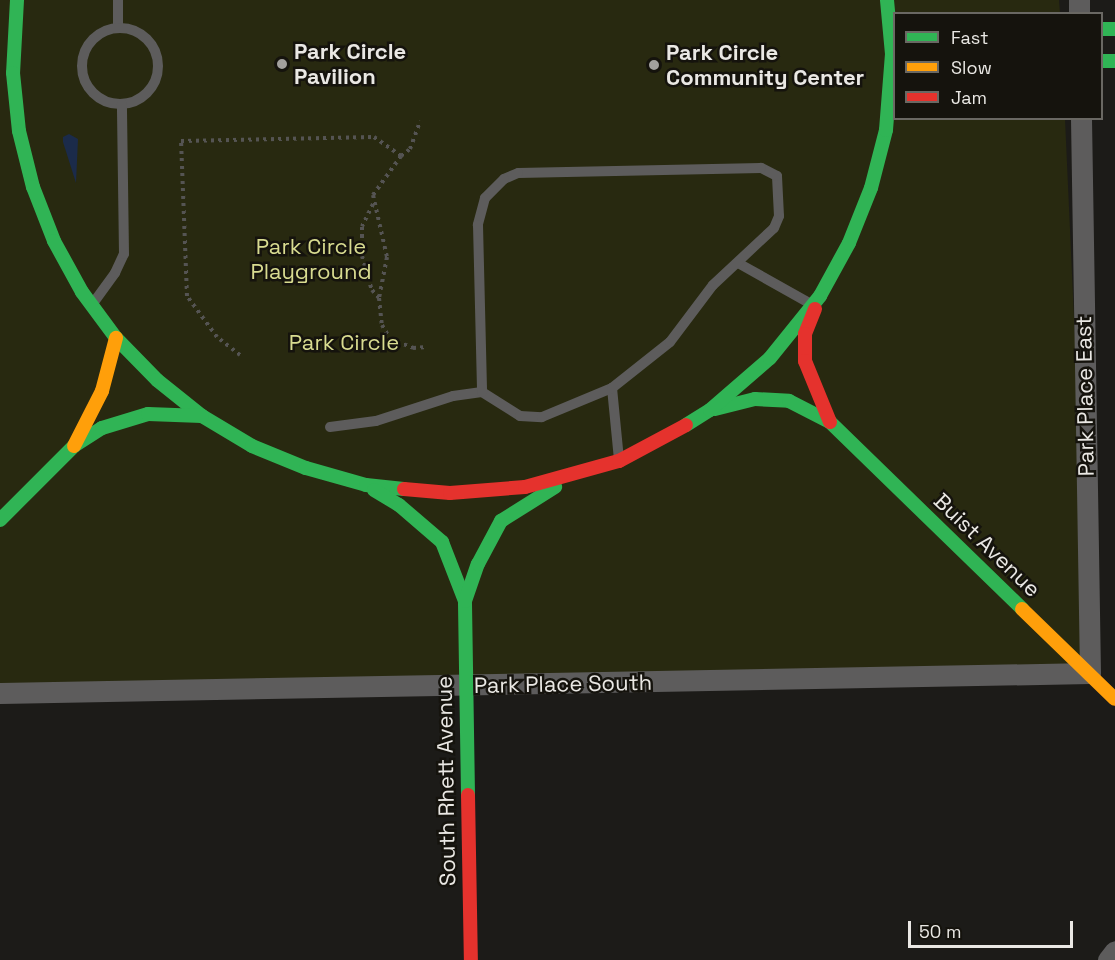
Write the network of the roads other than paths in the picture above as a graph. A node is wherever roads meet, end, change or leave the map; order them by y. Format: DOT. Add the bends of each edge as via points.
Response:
graph roads {
  1 [pos="9,0"];
  2 [pos="17,0"];
  3 [pos="118,0"];
  4 [pos="886,0"];
  5 [pos="0,25"];
  6 [pos="118,28"];
  7 [pos="0,102"];
  8 [pos="122,104"];
  9 [pos="894,120"];
  10 [pos="1081,120"];
  11 [pos="886,130"];
  12 [pos="19,131"];
  13 [pos="738,263"];
  14 [pos="816,300"];
  15 [pos="91,305"];
  16 [pos="117,338"];
  17 [pos="612,388"];
  18 [pos="482,392"];
  19 [pos="710,410"];
  20 [pos="202,416"];
  21 [pos="830,423"];
  22 [pos="330,426"];
  23 [pos="74,446"];
  24 [pos="619,461"];
  25 [pos="570,477"];
  26 [pos="366,485"];
  27 [pos="0,520"];
  28 [pos="465,602"];
  29 [pos="1090,673"];
  30 [pos="465,686"];
  31 [pos="0,693"];
  32 [pos="1115,699"];
  33 [pos="1115,951"];
  34 [pos="471,960"];
  35 [pos="1108,960"];
  1 -- 5 [label="street"];
  2 -- 12 [label="street" via="13,73"];
  3 -- 6 [label="lane"];
  4 -- 11 [label="street" via="892,54"];
  6 -- 8 [label="lane" via="98,34 89,44 81,68 91,91 100,99"];
  6 -- 8 [label="lane" via="135,30 146,37 158,59 157,77 147,93"];
  7 -- 12 [label="street"];
  8 -- 15 [label="lane" via="124,254"];
  9 -- 11 [label="street"];
  10 -- 29 [label="street, Park Place East"];
  11 -- 14 [label="street" via="858,221"];
  12 -- 15 [label="street" via="33,187 54,241"];
  13 -- 14 [label="lane"];
  13 -- 17 [label="lane" via="713,285 670,342"];
  13 -- 18 [label="lane" via="774,228 779,216 777,176 761,168 518,173 504,179 485,198 478,225"];
  14 -- 19 [label="street" via="770,358"];
  14 -- 21 [label="street, Buist Avenue" via="804,346 814,389"];
  15 -- 16 [label="street"];
  16 -- 20 [label="street" via="157,380"];
  16 -- 23 [label="street" via="102,391"];
  17 -- 18 [label="lane" via="542,417 520,416"];
  17 -- 24 [label="lane"];
  18 -- 22 [label="lane" via="453,396 376,421"];
  19 -- 21 [label="street, Buist Avenue" via="769,399 789,401"];
  19 -- 24 [label="street"];
  20 -- 23 [label="street" via="148,414 102,428"];
  20 -- 26 [label="street" via="252,446"];
  21 -- 29 [label="street, Buist Avenue"];
  23 -- 27 [label="street"];
  24 -- 25 [label="street"];
  25 -- 26 [label="street" via="480,493 420,492"];
  25 -- 28 [label="street, South Rhett Avenue" via="501,521 478,564"];
  26 -- 28 [label="street, South Rhett Avenue" via="399,505 442,542"];
  28 -- 30 [label="street, South Rhett Avenue"];
  29 -- 30 [label="street, Park Place South"];
  29 -- 32 [label="street, Buist Avenue"];
  30 -- 31 [label="street, Park Place South"];
  30 -- 34 [label="street, South Rhett Avenue"];
  33 -- 35 [label="street"];
}
